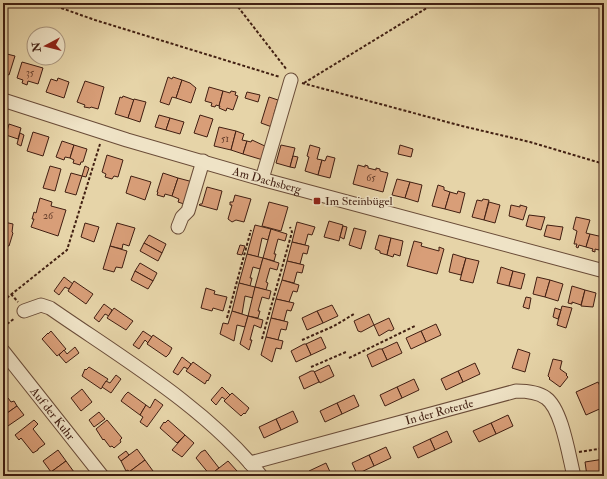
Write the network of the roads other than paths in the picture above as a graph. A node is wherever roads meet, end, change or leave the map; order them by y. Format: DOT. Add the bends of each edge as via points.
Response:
graph roads {
  1 [pos="291,80"];
  2 [pos="3,100"];
  3 [pos="203,161"];
  4 [pos="262,179"];
  5 [pos="178,227"];
  6 [pos="604,271"];
  7 [pos="24,311"];
  8 [pos="3,351"];
  9 [pos="250,463"];
  10 [pos="102,476"];
  11 [pos="261,476"];
  12 [pos="574,476"];
  1 -- 4 [label="street"];
  2 -- 3 [label="street, Am Dachsberg" via="127,140"];
  3 -- 4 [label="street, Am Dachsberg"];
  3 -- 5 [label="street" via="188,211"];
  4 -- 6 [label="street, Am Dachsberg"];
  7 -- 9 [label="street" via="41,305 50,308 170,391 221,433"];
  8 -- 10 [label="street, Auf der Kuhr"];
  9 -- 11 [label="street"];
  9 -- 12 [label="street, In der Roterde" via="522,391 539,394 552,404 560,419"];
}
